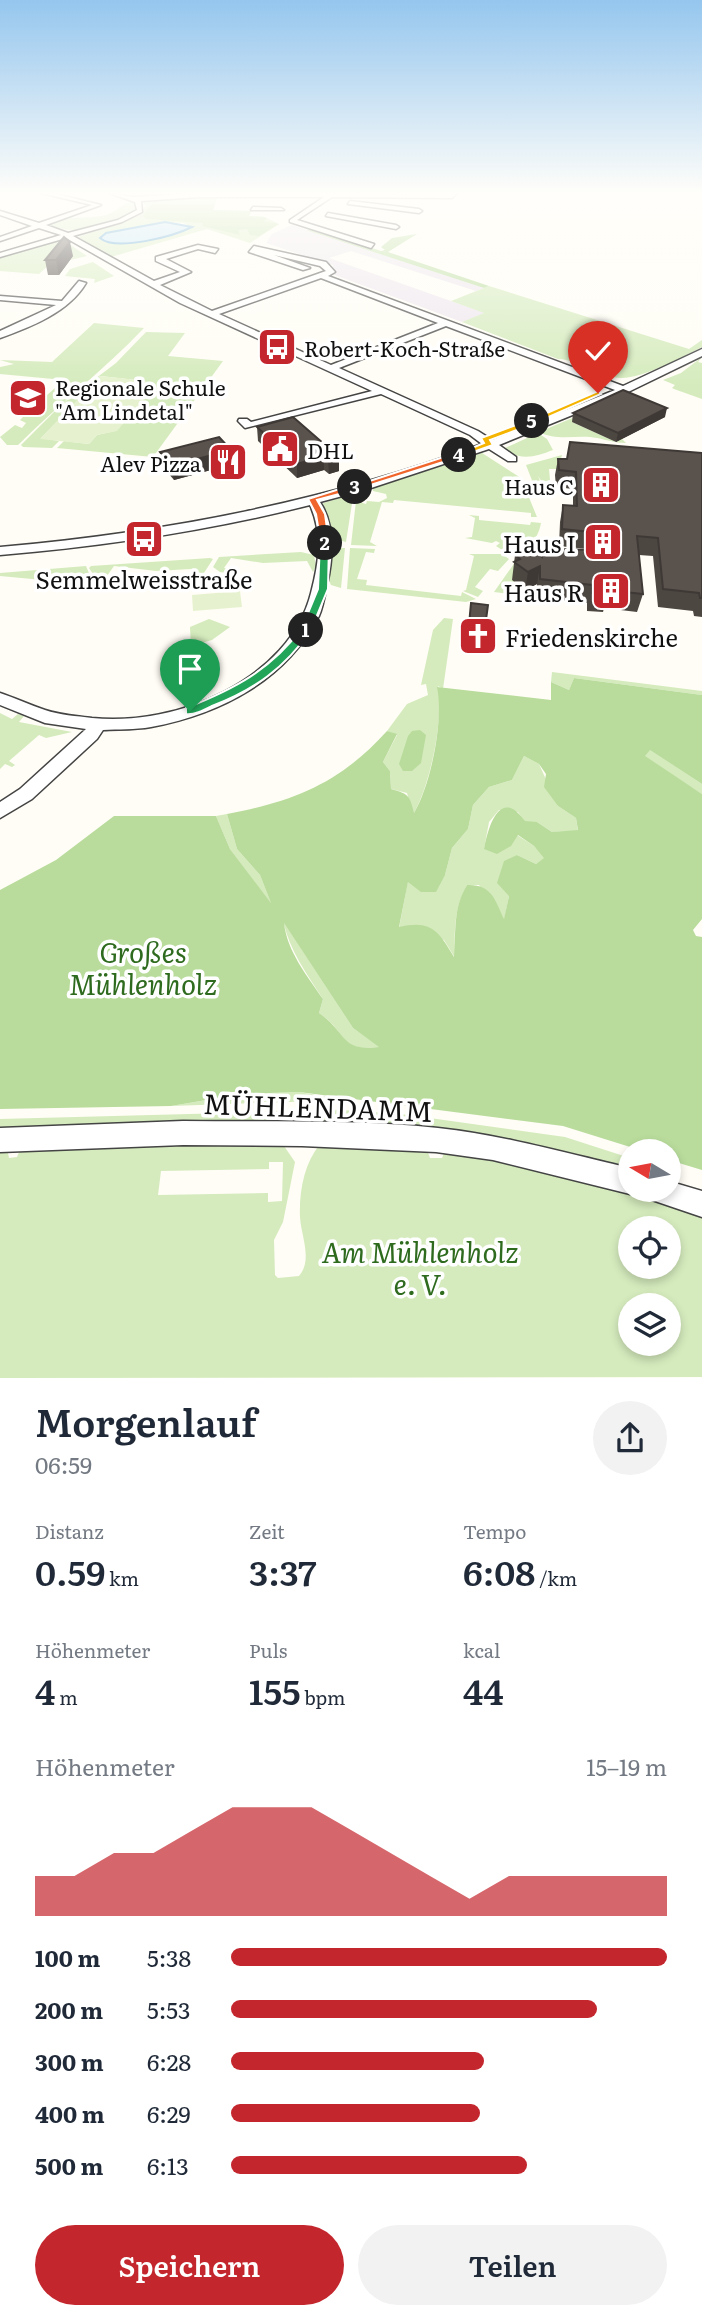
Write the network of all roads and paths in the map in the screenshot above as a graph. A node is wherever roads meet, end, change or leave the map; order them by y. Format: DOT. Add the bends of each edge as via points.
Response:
graph roads {
  1 [pos="104,257"];
  2 [pos="164,257"];
  3 [pos="306,268"];
  4 [pos="322,275"];
  5 [pos="82,283"];
  6 [pos="151,285"];
  7 [pos="0,298"];
  8 [pos="61,303"];
  9 [pos="212,314"];
  10 [pos="448,322"];
  11 [pos="0,335"];
  12 [pos="702,352"];
  13 [pos="331,368"];
  14 [pos="617,388"];
  15 [pos="382,391"];
  16 [pos="243,421"];
  17 [pos="483,443"];
  18 [pos="305,498"];
  19 [pos="0,544"];
  20 [pos="0,551"];
  21 [pos="0,699"];
  22 [pos="98,724"];
  23 [pos="0,811"];
  24 [pos="0,1140"];
  25 [pos="618,1178"];
  26 [pos="681,1197"];
  27 [pos="702,1204"];
  1 -- 6 [label="street"];
  2 -- 6 [label="street" via="159,259 187,272"];
  3 -- 4 [label="street" via="288,258 327,266 331,272"];
  4 -- 9 [label="street"];
  4 -- 10 [label="street"];
  5 -- 8 [label="street" via="75,295"];
  6 -- 9 [label="street"];
  7 -- 8 [label="street"];
  8 -- 11 [label="street"];
  9 -- 13 [label="street"];
  10 -- 13 [label="street"];
  10 -- 14 [label="street"];
  12 -- 14 [label="street"];
  13 -- 15 [label="street"];
  14 -- 17 [label="street"];
  15 -- 16 [label="street" via="249,426"];
  15 -- 17 [label="street"];
  17 -- 18 [label="street"];
  18 -- 19 [label="street" via="121,532"];
  18 -- 20 [label="street" via="210,523"];
  18 -- 22 [label="street" via="321,523 326,554 321,594 307,629 280,663 235,693 190,711"];
  21 -- 22 [label="street" via="41,716"];
  22 -- 23 [label="street" via="91,736 26,794"];
  24 -- 25 [label="street, MÜHLENDAMM" via="183,1133 436,1140 493,1148"];
  26 -- 27 [label="street"];
}
